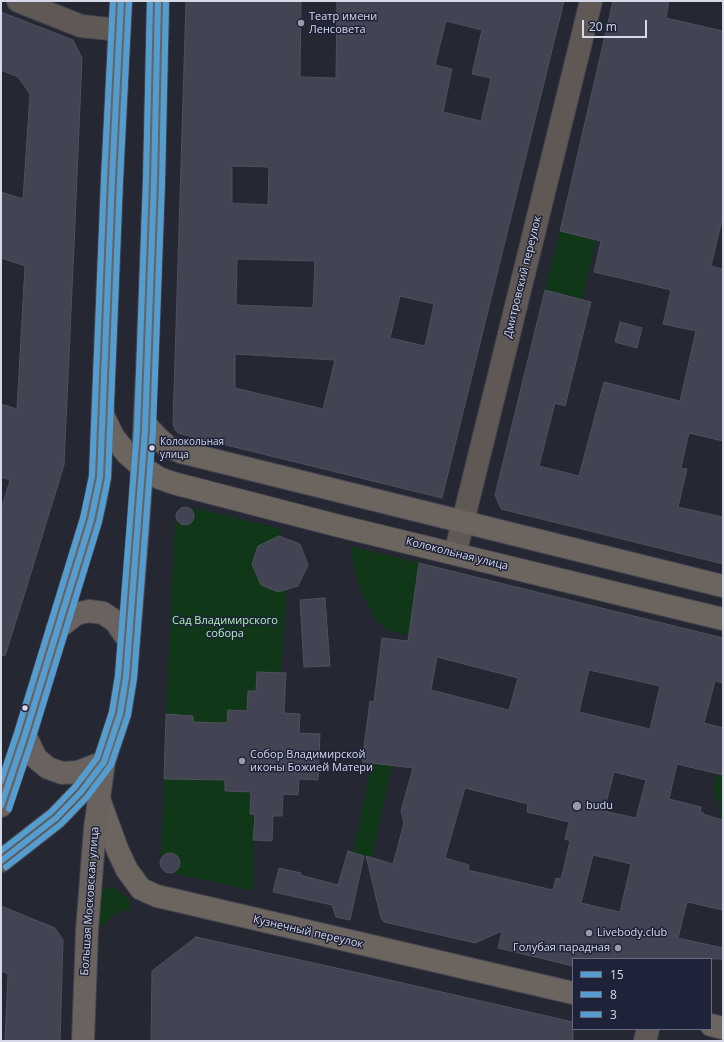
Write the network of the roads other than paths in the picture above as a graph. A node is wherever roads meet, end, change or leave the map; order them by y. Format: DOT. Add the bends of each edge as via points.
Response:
graph roads {
  1 [pos="18,1"];
  2 [pos="121,1"];
  3 [pos="158,1"];
  4 [pos="591,1"];
  5 [pos="119,30"];
  6 [pos="103,415"];
  7 [pos="145,424"];
  8 [pos="142,467"];
  9 [pos="463,522"];
  10 [pos="455,554"];
  11 [pos="723,586"];
  12 [pos="723,619"];
  13 [pos="57,629"];
  14 [pos="129,641"];
  15 [pos="25,735"];
  16 [pos="104,762"];
  17 [pos="99,799"];
  18 [pos="1,806"];
  19 [pos="1,861"];
  20 [pos="572,993"];
  21 [pos="712,1025"];
  22 [pos="723,1028"];
  23 [pos="648,1030"];
  24 [pos="83,1041"];
  25 [pos="645,1041"];
  1 -- 5 [label="street" via="81,26"];
  2 -- 5 [label="main road"];
  3 -- 7 [label="main road, Большая Московская улица"];
  4 -- 9 [label="street, Дмитровский переулок"];
  5 -- 6 [label="main road"];
  6 -- 8 [label="street, Колокольная улица" via="113,436 127,454"];
  6 -- 13 [label="main road" via="96,503"];
  7 -- 8 [label="main road, Большая Московская улица"];
  7 -- 9 [label="street" via="168,447 181,452"];
  8 -- 10 [label="street, Колокольная улица" via="158,478 173,483"];
  8 -- 14 [label="main road, Большая Московская улица"];
  9 -- 10 [label="street, Дмитровский переулок"];
  9 -- 11 [label="street"];
  10 -- 12 [label="street, Колокольная улица"];
  13 -- 14 [label="main road" via="76,614 89,611 103,613 115,621"];
  13 -- 15 [label="main road"];
  14 -- 16 [label="main road, Большая Московская улица" via="120,714"];
  15 -- 16 [label="main road" via="36,758 48,768 62,773 78,772"];
  15 -- 18 [label="main road"];
  16 -- 17 [label="main road, Большая Московская улица"];
  16 -- 19 [label="street" via="81,792 56,818"];
  17 -- 20 [label="street, Кузнечный переулок" via="127,870 141,889 156,896"];
  17 -- 24 [label="main road, Большая Московская улица" via="87,931"];
  21 -- 22 [label="street"];
  23 -- 25 [label="street"];
}
